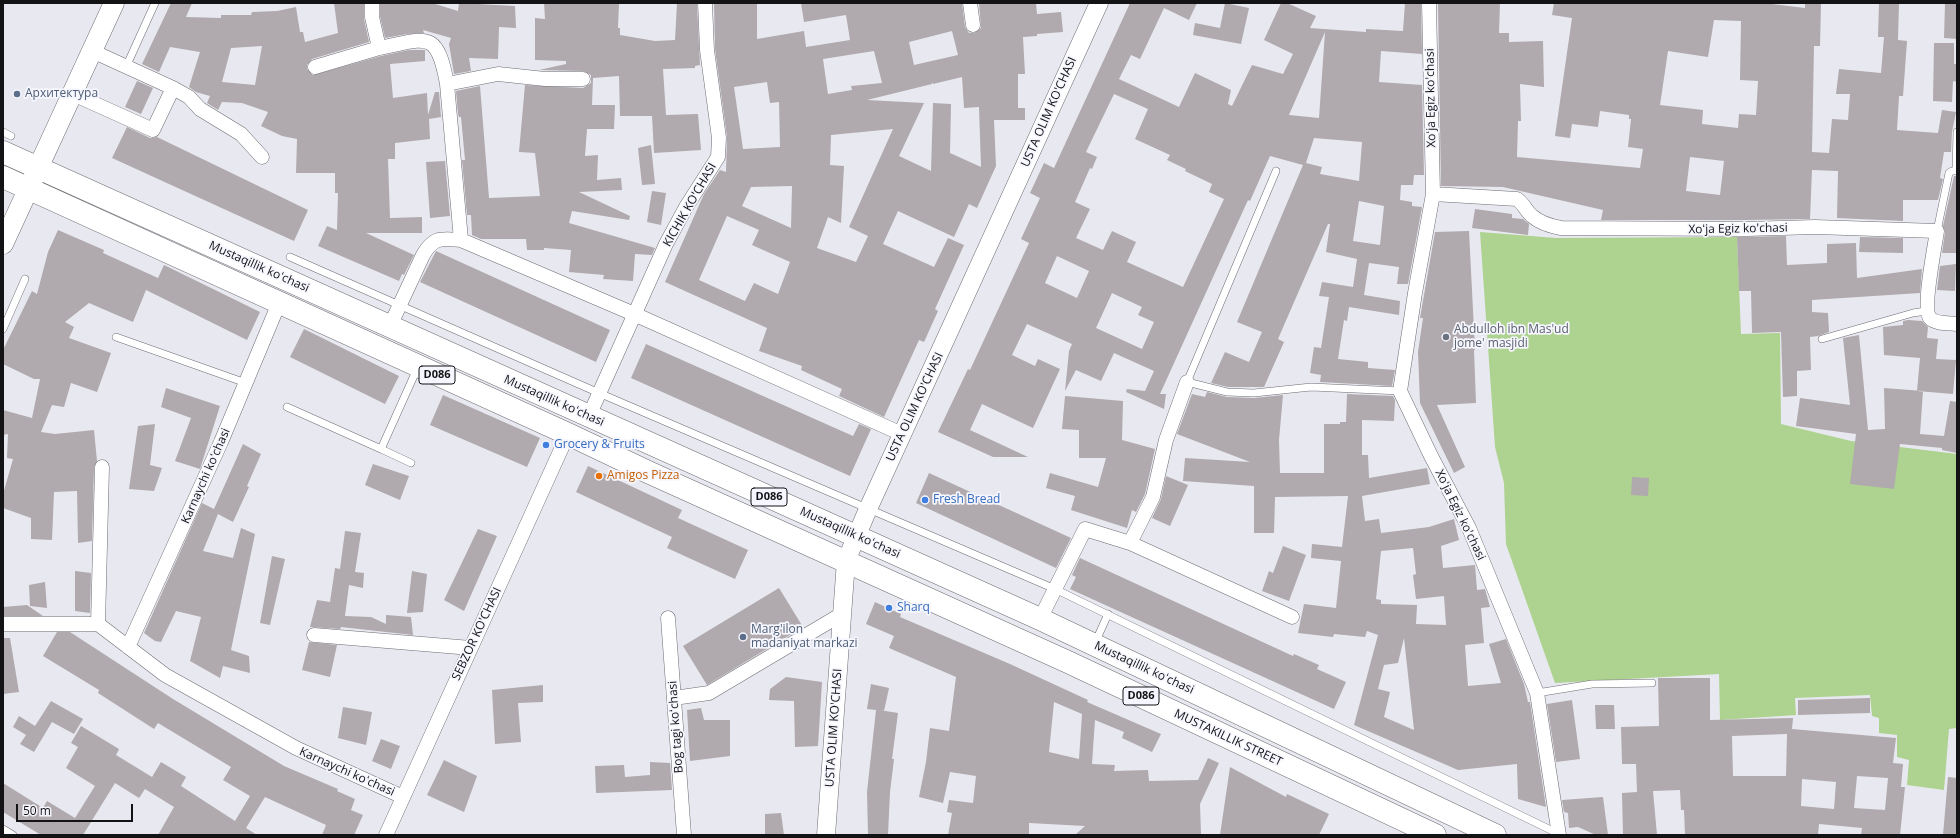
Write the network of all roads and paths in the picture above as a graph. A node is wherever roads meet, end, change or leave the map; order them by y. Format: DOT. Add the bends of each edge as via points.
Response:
graph roads {
  1 [pos="114,3"];
  2 [pos="155,3"];
  3 [pos="372,3"];
  4 [pos="705,3"];
  5 [pos="970,3"];
  6 [pos="1099,3"];
  7 [pos="1429,3"];
  8 [pos="973,25"];
  9 [pos="379,48"];
  10 [pos="92,51"];
  11 [pos="126,67"];
  12 [pos="315,67"];
  13 [pos="583,79"];
  14 [pos="447,84"];
  15 [pos="173,88"];
  16 [pos="72,94"];
  17 [pos="3,132"];
  18 [pos="1957,132"];
  19 [pos="7,144"];
  20 [pos="262,157"];
  21 [pos="38,168"];
  22 [pos="1276,171"];
  23 [pos="1957,171"];
  24 [pos="3,177"];
  25 [pos="28,189"];
  26 [pos="1434,194"];
  27 [pos="1937,232"];
  28 [pos="461,240"];
  29 [pos="3,244"];
  30 [pos="290,257"];
  31 [pos="26,279"];
  32 [pos="279,302"];
  33 [pos="400,306"];
  34 [pos="1926,311"];
  35 [pos="634,314"];
  36 [pos="1957,324"];
  37 [pos="390,326"];
  38 [pos="3,329"];
  39 [pos="116,337"];
  40 [pos="1822,339"];
  41 [pos="418,366"];
  42 [pos="1187,382"];
  43 [pos="246,383"];
  44 [pos="1400,391"];
  45 [pos="599,393"];
  46 [pos="287,407"];
  47 [pos="589,416"];
  48 [pos="568,434"];
  49 [pos="902,434"];
  50 [pos="381,449"];
  51 [pos="411,463"];
  52 [pos="102,467"];
  53 [pos="868,509"];
  54 [pos="856,536"];
  55 [pos="1130,543"];
  56 [pos="846,561"];
  57 [pos="1055,589"];
  58 [pos="842,614"];
  59 [pos="1108,614"];
  60 [pos="1292,617"];
  61 [pos="668,618"];
  62 [pos="1040,619"];
  63 [pos="3,624"];
  64 [pos="98,624"];
  65 [pos="314,635"];
  66 [pos="1094,645"];
  67 [pos="128,647"];
  68 [pos="471,648"];
  69 [pos="1652,683"];
  70 [pos="1537,694"];
  71 [pos="674,698"];
  72 [pos="403,797"];
  73 [pos="3,829"];
  74 [pos="13,835"];
  75 [pos="386,835"];
  76 [pos="684,835"];
  77 [pos="826,835"];
  78 [pos="1435,835"];
  79 [pos="1495,835"];
  80 [pos="1560,835"];
  1 -- 10 [label="main road"];
  2 -- 11 [label="lane"];
  3 -- 9 [label="street" via="372,17"];
  4 -- 35 [label="street, KICHIK KO'CHASI" via="707,50 719,138 718,156 686,207"];
  5 -- 8 [label="street"];
  6 -- 49 [label="street, USTA OLIM KO'CHASI"];
  7 -- 26 [label="street, Xoʻja Egiz ko'chasi"];
  9 -- 12 [label="street"];
  9 -- 14 [label="street" via="418,40 428,41 440,53"];
  10 -- 11 [label="street"];
  10 -- 16 [label="main road"];
  11 -- 15 [label="street"];
  13 -- 14 [label="street" via="544,79 498,74"];
  14 -- 28 [label="street"];
  15 -- 16 [label="street" via="153,130"];
  15 -- 20 [label="street" via="189,97 200,109 241,134"];
  16 -- 21 [label="main road"];
  17 -- 19 [label="lane"];
  18 -- 23 [label="lane"];
  19 -- 21 [label="main road, Mustaqillik koʻchasi / D086"];
  21 -- 25 [label="main road"];
  21 -- 37 [label="main road, Mustaqillik koʻchasi / D086"];
  22 -- 42 [label="lane"];
  23 -- 27 [label="lane" via="1949,174"];
  24 -- 25 [label="main road, D086"];
  25 -- 29 [label="main road"];
  25 -- 32 [label="main road, Mustaqillik koʻchasi / D086"];
  26 -- 27 [label="street, Xoʻja Egiz ko'chasi" via="1517,199 1531,215 1545,225 1561,228 1731,230 1815,227"];
  26 -- 44 [label="street, Xoʻja Egiz ko'chasi"];
  27 -- 34 [label="street"];
  28 -- 33 [label="street" via="441,239 430,244"];
  28 -- 35 [label="street"];
  30 -- 33 [label="lane"];
  31 -- 38 [label="lane"];
  32 -- 41 [label="main road, Mustaqillik koʻchasi / D086"];
  32 -- 43 [label="street, Karnaychi koʻchasi"];
  33 -- 37 [label="street"];
  33 -- 45 [label="lane"];
  34 -- 36 [label="street" via="1934,321"];
  34 -- 40 [label="lane"];
  35 -- 45 [label="street, KICHIK KO'CHASI"];
  35 -- 49 [label="street"];
  37 -- 47 [label="main road, Mustaqillik koʻchasi / D086"];
  39 -- 43 [label="lane"];
  41 -- 48 [label="main road, Mustaqillik koʻchasi / D086"];
  41 -- 50 [label="lane"];
  42 -- 44 [label="lane" via="1228,392 1254,394 1311,387"];
  42 -- 55 [label="street" via="1166,440 1153,496"];
  43 -- 67 [label="street, Karnaychi koʻchasi"];
  44 -- 70 [label="street, Xoʻja Egiz ko'chasi" via="1469,528"];
  45 -- 47 [label="street, KICHIK KO'CHASI"];
  45 -- 53 [label="lane"];
  46 -- 50 [label="lane"];
  47 -- 54 [label="main road, Mustaqillik koʻchasi / D086"];
  48 -- 56 [label="main road, Mustaqillik koʻchasi / D086"];
  48 -- 68 [label="street, SEBZOR KO'CHASI"];
  49 -- 53 [label="street, USTA OLIM KO'CHASI"];
  50 -- 51 [label="lane"];
  52 -- 64 [label="street"];
  53 -- 54 [label="street, USTA OLIM KO'CHASI"];
  53 -- 57 [label="lane"];
  54 -- 56 [label="street, USTA OLIM KO'CHASI"];
  54 -- 62 [label="main road, Mustaqillik koʻchasi / D086"];
  55 -- 57 [label="street" via="1085,529"];
  55 -- 60 [label="street"];
  56 -- 58 [label="street, USTA OLIM KO'CHASI"];
  56 -- 78 [label="main road, MUSTAKILLIK STREET / D086" via="1068,662"];
  57 -- 59 [label="lane"];
  57 -- 62 [label="street"];
  58 -- 71 [label="street" via="709,693"];
  58 -- 77 [label="street, USTA OLIM KO'CHASI"];
  59 -- 66 [label="lane"];
  59 -- 80 [label="lane"];
  61 -- 71 [label="street, Bog tagi koʻchasi"];
  62 -- 66 [label="main road, Mustaqillik koʻchasi / D086"];
  63 -- 64 [label="street"];
  64 -- 67 [label="street, Karnaychi koʻchasi"];
  65 -- 68 [label="street"];
  66 -- 79 [label="main road, Mustaqillik koʻchasi / D086"];
  67 -- 72 [label="street, Karnaychi koʻchasi" via="165,675 296,748"];
  68 -- 72 [label="street, SEBZOR KO'CHASI"];
  69 -- 70 [label="lane" via="1592,684"];
  70 -- 80 [label="street, Xoʻja Egiz ko'chasi"];
  71 -- 76 [label="street, Bog tagi koʻchasi"];
  72 -- 75 [label="street, SEBZOR KO'CHASI"];
  73 -- 74 [label="lane"];
}
